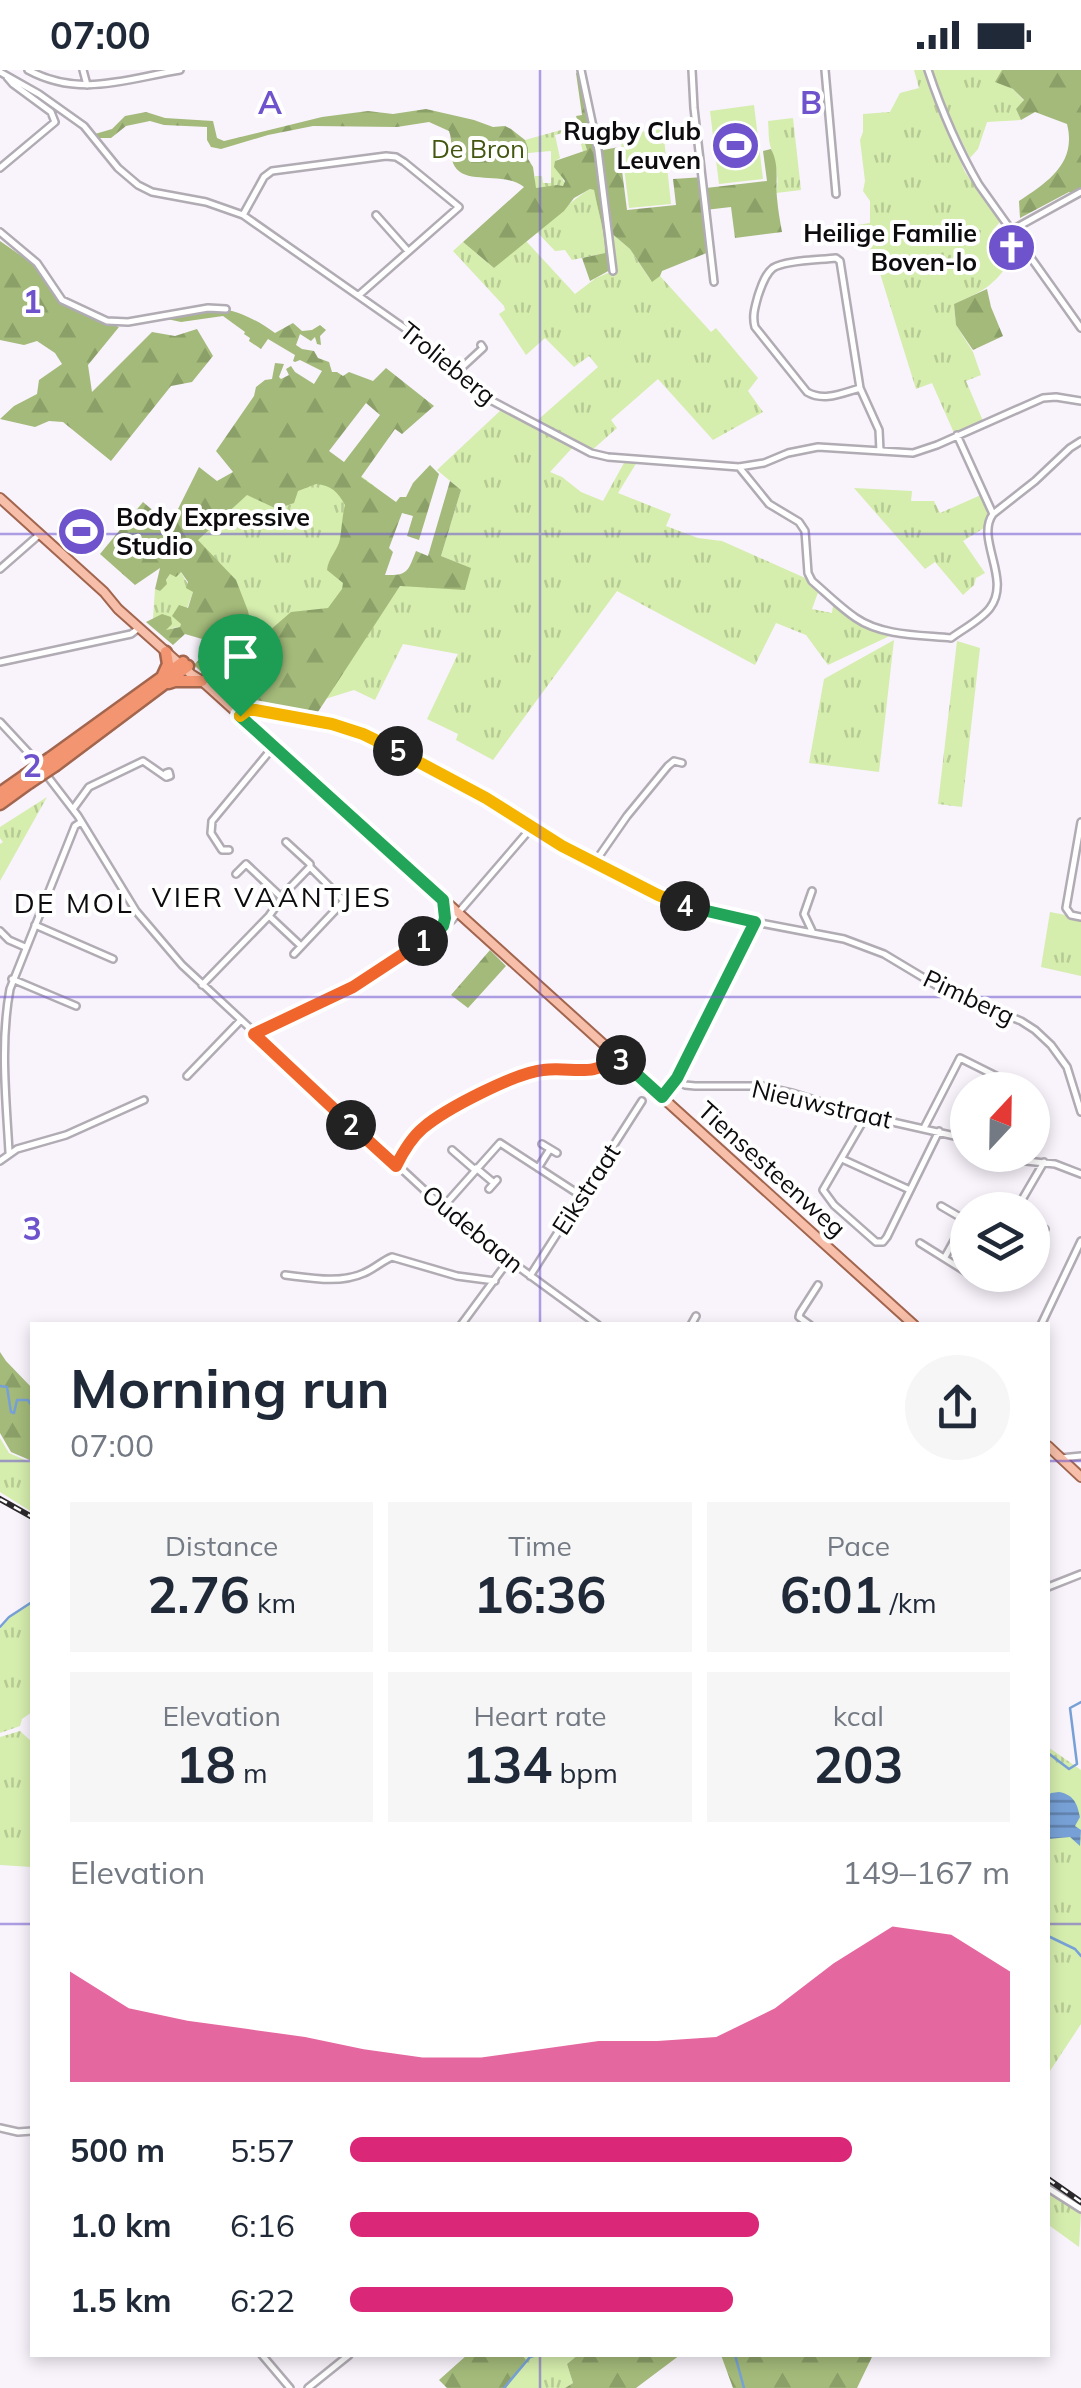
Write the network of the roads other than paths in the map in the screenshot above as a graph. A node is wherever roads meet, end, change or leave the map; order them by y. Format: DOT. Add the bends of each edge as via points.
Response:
graph roads {
  1 [pos="28,70"];
  2 [pos="82,70"];
  3 [pos="180,70"];
  4 [pos="582,70"];
  5 [pos="692,70"];
  6 [pos="825,70"];
  7 [pos="928,70"];
  8 [pos="0,72"];
  9 [pos="87,86"];
  10 [pos="0,168"];
  11 [pos="1081,192"];
  12 [pos="836,194"];
  13 [pos="243,214"];
  14 [pos="376,216"];
  15 [pos="1012,230"];
  16 [pos="0,232"];
  17 [pos="408,252"];
  18 [pos="614,271"];
  19 [pos="714,282"];
  20 [pos="359,295"];
  21 [pos="226,309"];
  22 [pos="1081,328"];
  23 [pos="482,344"];
  24 [pos="457,372"];
  25 [pos="860,388"];
  26 [pos="1081,401"];
  27 [pos="957,435"];
  28 [pos="1081,441"];
  29 [pos="880,452"];
  30 [pos="739,467"];
  31 [pos="0,498"];
  32 [pos="994,514"];
  33 [pos="40,534"];
  34 [pos="0,569"];
  35 [pos="104,592"];
  36 [pos="139,628"];
  37 [pos="166,652"];
  38 [pos="0,662"];
  39 [pos="184,665"];
  40 [pos="202,681"];
  41 [pos="161,683"];
  42 [pos="240,716"];
  43 [pos="0,722"];
  44 [pos="274,746"];
  45 [pos="682,763"];
  46 [pos="166,776"];
  47 [pos="27,780"];
  48 [pos="0,793"];
  49 [pos="0,804"];
  50 [pos="73,809"];
  51 [pos="81,822"];
  52 [pos="1081,822"];
  53 [pos="532,827"];
  54 [pos="286,842"];
  55 [pos="229,850"];
  56 [pos="595,862"];
  57 [pos="310,868"];
  58 [pos="236,874"];
  59 [pos="812,890"];
  60 [pos="281,898"];
  61 [pos="443,900"];
  62 [pos="458,914"];
  63 [pos="268,916"];
  64 [pos="1081,917"];
  65 [pos="755,922"];
  66 [pos="34,925"];
  67 [pos="443,926"];
  68 [pos="0,932"];
  69 [pos="813,933"];
  70 [pos="26,946"];
  71 [pos="301,946"];
  72 [pos="294,954"];
  73 [pos="113,958"];
  74 [pos="12,979"];
  75 [pos="202,985"];
  76 [pos="76,1006"];
  77 [pos="240,1020"];
  78 [pos="254,1034"];
  79 [pos="616,1056"];
  80 [pos="604,1068"];
  81 [pos="953,1072"];
  82 [pos="988,1072"];
  83 [pos="187,1076"];
  84 [pos="950,1077"];
  85 [pos="620,1078"];
  86 [pos="677,1078"];
  87 [pos="662,1097"];
  88 [pos="144,1100"];
  89 [pos="642,1101"];
  90 [pos="1081,1112"];
  91 [pos="866,1116"];
  92 [pos="924,1128"];
  93 [pos="939,1132"];
  94 [pos="950,1135"];
  95 [pos="542,1144"];
  96 [pos="452,1150"];
  97 [pos="9,1152"];
  98 [pos="842,1159"];
  99 [pos="0,1160"];
  100 [pos="1050,1164"];
  101 [pos="396,1166"];
  102 [pos="538,1168"];
  103 [pos="475,1169"];
  104 [pos="1081,1174"];
  105 [pos="493,1184"];
  106 [pos="910,1190"];
  107 [pos="581,1196"];
  108 [pos="443,1206"];
  109 [pos="942,1206"];
  110 [pos="950,1211"];
  111 [pos="1081,1241"];
  112 [pos="920,1243"];
  113 [pos="950,1248"];
  114 [pos="944,1258"];
  115 [pos="508,1260"];
  116 [pos="950,1262"];
  117 [pos="285,1275"];
  118 [pos="530,1276"];
  119 [pos="494,1281"];
  120 [pos="818,1285"];
  121 [pos="696,1316"];
  122 [pos="463,1322"];
  123 [pos="594,1322"];
  124 [pos="693,1322"];
  125 [pos="806,1322"];
  126 [pos="911,1322"];
  127 [pos="1042,1322"];
  128 [pos="1050,1448"];
  129 [pos="1081,1456"];
  130 [pos="1060,1458"];
  131 [pos="1081,1477"];
  132 [pos="1081,1574"];
  133 [pos="1050,1586"];
  134 [pos="0,2128"];
  135 [pos="30,2131"];
  136 [pos="1050,2189"];
  137 [pos="1081,2209"];
  138 [pos="264,2357"];
  139 [pos="346,2357"];
  140 [pos="290,2388"];
  141 [pos="308,2388"];
  1 -- 9 [label="street"];
  2 -- 9 [label="street"];
  3 -- 9 [label="street"];
  4 -- 18 [label="street"];
  5 -- 19 [label="street"];
  6 -- 12 [label="street"];
  7 -- 15 [label="street" via="968,166"];
  8 -- 10 [label="street" via="55,118"];
  8 -- 13 [label="street, Trolieberg" via="84,126 138,185"];
  11 -- 15 [label="street"];
  13 -- 17 [label="street" via="272,172 396,157 459,206"];
  13 -- 20 [label="street, Trolieberg"];
  14 -- 17 [label="street"];
  15 -- 22 [label="street"];
  16 -- 21 [label="street" via="36,263 62,300 107,321"];
  17 -- 20 [label="street"];
  20 -- 24 [label="street, Trolieberg"];
  23 -- 24 [label="street"];
  24 -- 30 [label="street, Trolieberg" via="478,394 591,453"];
  25 -- 25 [label="street" via="836,258 771,270 753,315 756,327 816,397"];
  25 -- 29 [label="street" via="879,430"];
  26 -- 27 [label="street, Trolieberg" via="1043,398"];
  27 -- 29 [label="street, Trolieberg" via="913,452"];
  27 -- 32 [label="street"];
  28 -- 32 [label="street"];
  29 -- 30 [label="street, Trolieberg" via="805,449"];
  30 -- 32 [label="street" via="769,504 805,531 812,581 855,618 901,633 951,638 988,612 998,581 988,532"];
  31 -- 33 [label="main road, Tiensesteenweg"];
  33 -- 34 [label="street"];
  33 -- 35 [label="main road, Tiensesteenweg"];
  35 -- 36 [label="main road, Tiensesteenweg"];
  35 -- 39 [label="main road, Tiensesteenweg"];
  36 -- 37 [label="main road, Tiensesteenweg"];
  36 -- 38 [label="street"];
  37 -- 39 [label="main road, Tiensesteenweg"];
  37 -- 41 [label="highway"];
  39 -- 40 [label="main road, Tiensesteenweg"];
  39 -- 41 [label="highway"];
  40 -- 41 [label="highway"];
  40 -- 42 [label="main road, Tiensesteenweg"];
  41 -- 47 [label="highway, bridge"];
  42 -- 44 [label="main road, Tiensesteenweg"];
  42 -- 53 [label="street, Pimberg" via="255,710 363,734"];
  43 -- 50 [label="street, Oudebaan"];
  44 -- 55 [label="street" via="212,821 211,833"];
  44 -- 61 [label="main road, Tiensesteenweg"];
  45 -- 56 [label="street" via="668,766"];
  46 -- 50 [label="street" via="143,762 89,787"];
  47 -- 48 [label="highway"];
  47 -- 49 [label="highway"];
  50 -- 51 [label="street, Oudebaan"];
  51 -- 66 [label="street"];
  51 -- 75 [label="street, Oudebaan" via="137,912"];
  52 -- 64 [label="street" via="1066,908"];
  53 -- 56 [label="street, Pimberg"];
  53 -- 62 [label="street"];
  54 -- 57 [label="street"];
  56 -- 65 [label="street, Pimberg" via="686,907"];
  57 -- 60 [label="street"];
  57 -- 71 [label="street" via="344,900"];
  58 -- 60 [label="street" via="246,864"];
  59 -- 69 [label="street" via="804,914"];
  60 -- 63 [label="street"];
  61 -- 62 [label="main road, Tiensesteenweg"];
  61 -- 67 [label="street"];
  62 -- 67 [label="street"];
  62 -- 79 [label="main road, Tiensesteenweg"];
  63 -- 71 [label="street"];
  63 -- 75 [label="street"];
  65 -- 69 [label="street, Pimberg"];
  65 -- 86 [label="street"];
  66 -- 70 [label="street"];
  66 -- 73 [label="street"];
  67 -- 78 [label="street" via="356,986"];
  68 -- 70 [label="street"];
  69 -- 90 [label="street, Pimberg" via="878,951 958,997 1028,1025 1059,1055"];
  70 -- 74 [label="street"];
  71 -- 72 [label="street"];
  74 -- 76 [label="street"];
  74 -- 97 [label="street" via="5,1017"];
  75 -- 77 [label="street, Oudebaan"];
  77 -- 78 [label="street, Oudebaan"];
  77 -- 83 [label="street"];
  78 -- 101 [label="street, Oudebaan"];
  79 -- 80 [label="street"];
  79 -- 87 [label="main road, Tiensesteenweg"];
  80 -- 85 [label="street"];
  80 -- 101 [label="street" via="538,1070 512,1080 423,1128"];
  81 -- 82 [label="street" via="960,1058"];
  84 -- 92 [label="street"];
  86 -- 87 [label="street"];
  86 -- 91 [label="street, Nieuwstraat" via="695,1086 762,1086"];
  87 -- 126 [label="main road, Tiensesteenweg"];
  88 -- 97 [label="street"];
  89 -- 107 [label="street, Eikstraat"];
  91 -- 92 [label="street, Nieuwstraat"];
  91 -- 98 [label="street"];
  92 -- 93 [label="street, Nieuwstraat"];
  93 -- 94 [label="street, Nieuwstraat"];
  93 -- 106 [label="street"];
  95 -- 102 [label="street" via="554,1151"];
  96 -- 103 [label="street"];
  97 -- 99 [label="street"];
  98 -- 106 [label="street"];
  98 -- 106 [label="street" via="826,1195 876,1242 886,1237"];
  100 -- 104 [label="street"];
  101 -- 108 [label="street, Oudebaan"];
  102 -- 103 [label="street" via="500,1143"];
  102 -- 107 [label="street"];
  103 -- 105 [label="street"];
  103 -- 108 [label="street"];
  107 -- 118 [label="street, Eikstraat"];
  108 -- 115 [label="street, Oudebaan"];
  109 -- 110 [label="street"];
  111 -- 127 [label="street"];
  112 -- 114 [label="street"];
  113 -- 114 [label="street"];
  114 -- 116 [label="street"];
  115 -- 118 [label="street, Oudebaan"];
  115 -- 119 [label="street"];
  117 -- 119 [label="street" via="348,1278 392,1257"];
  118 -- 123 [label="street, Oudebaan"];
  119 -- 122 [label="street"];
  120 -- 125 [label="street" via="800,1313"];
  121 -- 124 [label="street"];
  128 -- 130 [label="main road"];
  129 -- 130 [label="street"];
  130 -- 131 [label="main road"];
  132 -- 133 [label="street"];
  134 -- 135 [label="street"];
  136 -- 137 [label="street"];
  138 -- 140 [label="street"];
  139 -- 141 [label="street"];
}
